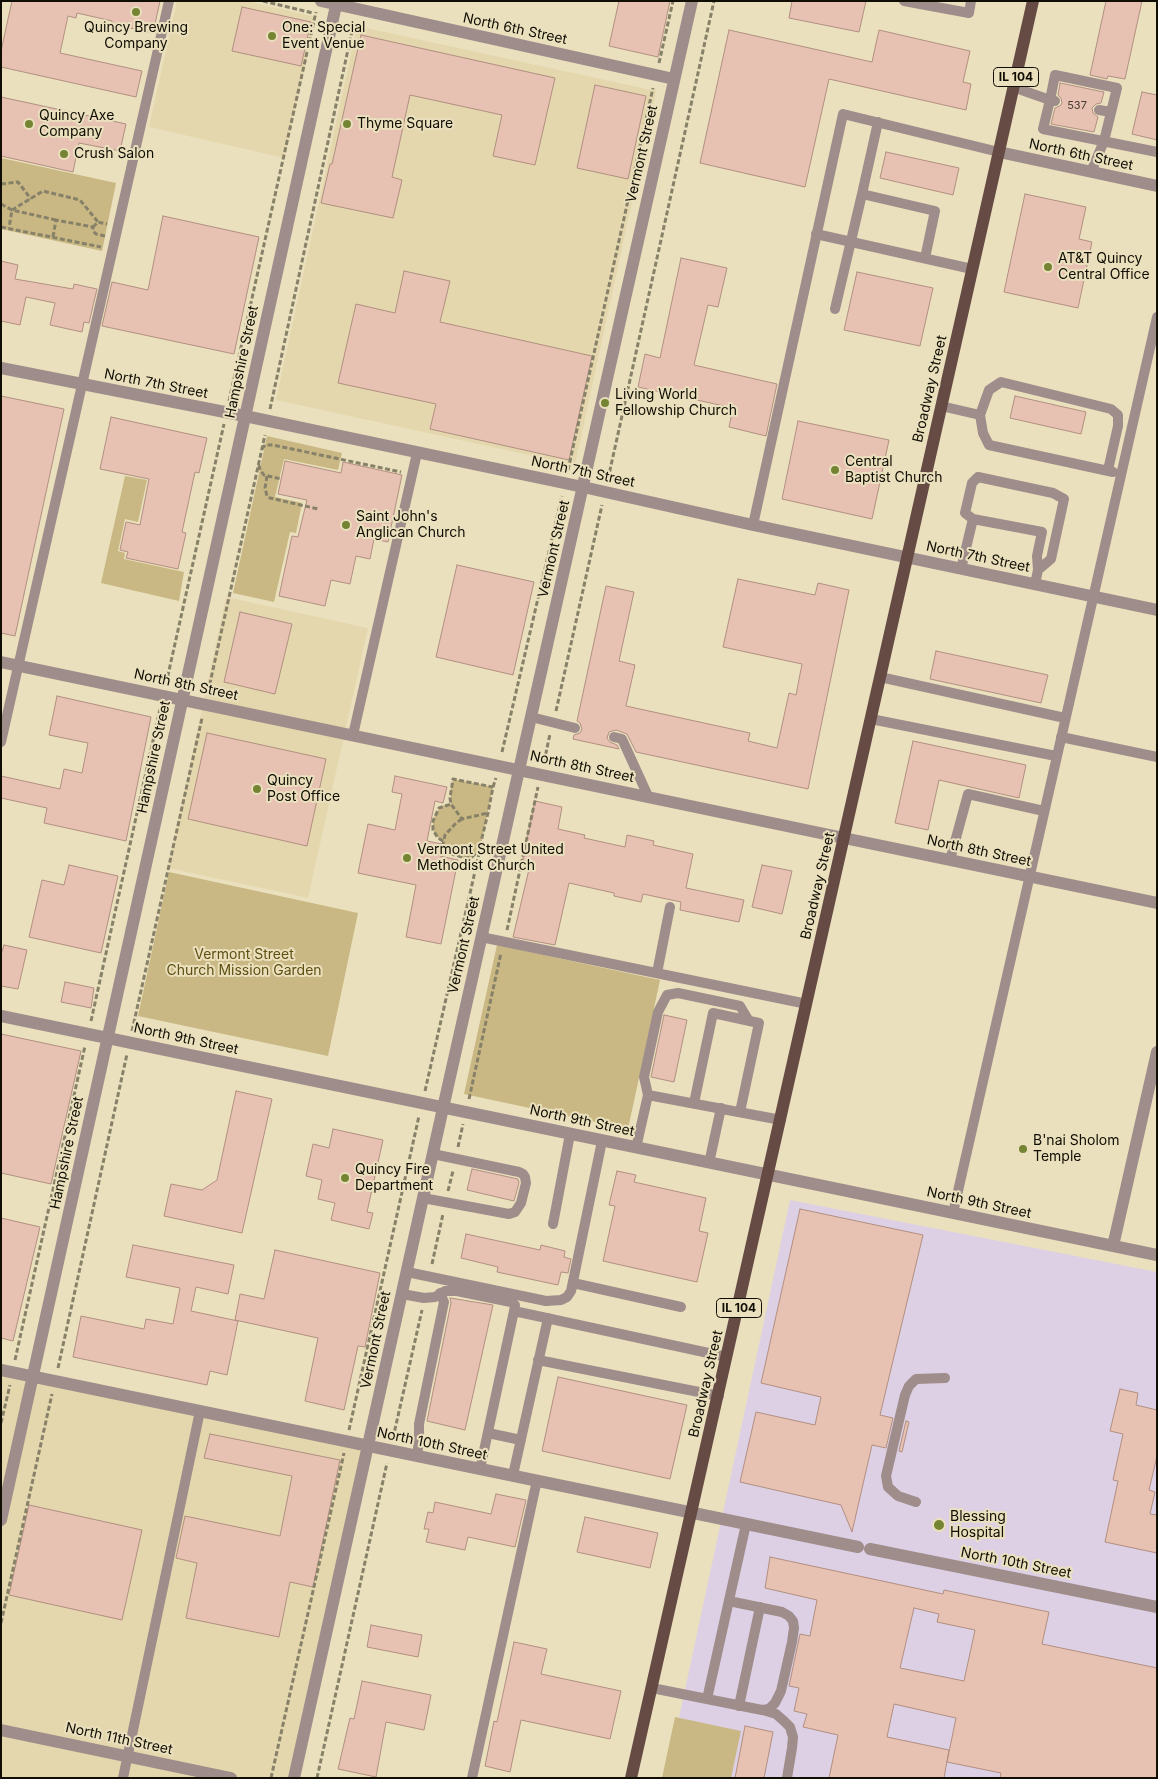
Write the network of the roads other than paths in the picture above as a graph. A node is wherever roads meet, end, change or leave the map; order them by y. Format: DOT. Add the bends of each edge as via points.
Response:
graph roads {
  1 [pos="168,1"];
  2 [pos="692,1"];
  3 [pos="904,1"];
  4 [pos="971,1"];
  5 [pos="1033,1"];
  6 [pos="318,7"];
  7 [pos="335,8"];
  8 [pos="674,79"];
  9 [pos="1013,87"];
  10 [pos="1053,100"];
  11 [pos="1099,110"];
  12 [pos="1111,112"];
  13 [pos="878,122"];
  14 [pos="1104,141"];
  15 [pos="999,152"];
  16 [pos="1157,152"];
  17 [pos="1091,172"];
  18 [pos="1157,186"];
  19 [pos="862,194"];
  20 [pos="816,234"];
  21 [pos="850,242"];
  22 [pos="924,258"];
  23 [pos="972,269"];
  24 [pos="835,309"];
  25 [pos="1157,317"];
  26 [pos="1,368"];
  27 [pos="82,384"];
  28 [pos="941,406"];
  29 [pos="980,415"];
  30 [pos="245,416"];
  31 [pos="417,453"];
  32 [pos="1108,470"];
  33 [pos="1122,473"];
  34 [pos="583,487"];
  35 [pos="973,518"];
  36 [pos="753,525"];
  37 [pos="907,557"];
  38 [pos="961,568"];
  39 [pos="1038,570"];
  40 [pos="1035,584"];
  41 [pos="1092,596"];
  42 [pos="1157,610"];
  43 [pos="1,662"];
  44 [pos="18,666"];
  45 [pos="880,677"];
  46 [pos="182,700"];
  47 [pos="531,717"];
  48 [pos="1065,718"];
  49 [pos="871,719"];
  50 [pos="575,728"];
  51 [pos="353,735"];
  52 [pos="614,737"];
  53 [pos="1061,737"];
  54 [pos="1,742"];
  55 [pos="1056,756"];
  56 [pos="1157,757"];
  57 [pos="519,770"];
  58 [pos="648,796"];
  59 [pos="1044,811"];
  60 [pos="844,838"];
  61 [pos="950,860"];
  62 [pos="1029,876"];
  63 [pos="1157,903"];
  64 [pos="670,907"];
  65 [pos="481,937"];
  66 [pos="657,973"];
  67 [pos="807,1004"];
  68 [pos="1,1016"];
  69 [pos="749,1021"];
  70 [pos="108,1038"];
  71 [pos="1157,1052"];
  72 [pos="648,1095"];
  73 [pos="694,1103"];
  74 [pos="443,1108"];
  75 [pos="721,1108"];
  76 [pos="740,1112"];
  77 [pos="781,1120"];
  78 [pos="570,1134"];
  79 [pos="602,1140"];
  80 [pos="636,1148"];
  81 [pos="433,1154"];
  82 [pos="708,1162"];
  83 [pos="769,1175"];
  84 [pos="423,1198"];
  85 [pos="953,1213"];
  86 [pos="553,1224"];
  87 [pos="1113,1246"];
  88 [pos="1157,1255"];
  89 [pos="407,1272"];
  90 [pos="573,1283"];
  91 [pos="440,1293"];
  92 [pos="402,1294"];
  93 [pos="681,1307"];
  94 [pos="514,1311"];
  95 [pos="548,1318"];
  96 [pos="727,1357"];
  97 [pos="538,1360"];
  98 [pos="7,1371"];
  99 [pos="33,1377"];
  100 [pos="945,1378"];
  101 [pos="719,1396"];
  102 [pos="200,1411"];
  103 [pos="488,1434"];
  104 [pos="521,1440"];
  105 [pos="368,1446"];
  106 [pos="417,1456"];
  107 [pos="480,1469"];
  108 [pos="513,1475"];
  109 [pos="537,1480"];
  110 [pos="916,1502"];
  111 [pos="692,1512"];
  112 [pos="1,1520"];
  113 [pos="746,1524"];
  114 [pos="729,1600"];
  115 [pos="760,1607"];
  116 [pos="1157,1607"];
  117 [pos="652,1688"];
  118 [pos="707,1699"];
  119 [pos="739,1706"];
  120 [pos="766,1709"];
  121 [pos="1,1730"];
  122 [pos="127,1756"];
  123 [pos="123,1778"];
  124 [pos="231,1778"];
  125 [pos="294,1778"];
  126 [pos="472,1778"];
  127 [pos="631,1778"];
  128 [pos="787,1778"];
  1 -- 27 [label="lane"];
  2 -- 8 [label="street, Vermont Street"];
  3 -- 4 [label="lane" via="969,13"];
  5 -- 9 [label="main road, Broadway Street / IL 104"];
  6 -- 7 [label="street, North 6th Street"];
  7 -- 8 [label="street, North 6th Street" via="356,16"];
  7 -- 30 [label="street, Hampshire Street"];
  8 -- 34 [label="street, Vermont Street"];
  9 -- 10 [label="lane"];
  9 -- 15 [label="main road, Broadway Street / IL 104"];
  10 -- 12 [label="lane" via="1056,75 1117,88"];
  10 -- 14 [label="lane" via="1043,129"];
  11 -- 12 [label="lane"];
  12 -- 14 [label="lane"];
  13 -- 15 [label="lane"];
  13 -- 19 [label="lane"];
  13 -- 20 [label="lane" via="843,114"];
  14 -- 16 [label="lane"];
  14 -- 17 [label="lane"];
  15 -- 17 [label="street, North 6th Street"];
  15 -- 23 [label="main road, Broadway Street / IL 104"];
  17 -- 18 [label="street, North 6th Street"];
  19 -- 21 [label="lane"];
  19 -- 22 [label="lane" via="935,211"];
  20 -- 21 [label="lane"];
  20 -- 36 [label="lane"];
  21 -- 22 [label="lane"];
  21 -- 24 [label="lane"];
  22 -- 23 [label="lane"];
  23 -- 28 [label="main road, Broadway Street / IL 104"];
  25 -- 33 [label="lane"];
  26 -- 27 [label="street, North 7th Street"];
  27 -- 30 [label="street, North 7th Street"];
  27 -- 44 [label="lane"];
  28 -- 29 [label="lane"];
  28 -- 37 [label="main road, Broadway Street / IL 104"];
  29 -- 32 [label="lane" via="989,444"];
  29 -- 32 [label="lane" via="988,390 1001,382 1111,409 1118,415 1118,426"];
  30 -- 31 [label="street, North 7th Street"];
  30 -- 46 [label="street, Hampshire Street"];
  31 -- 34 [label="street, North 7th Street"];
  31 -- 51 [label="lane"];
  32 -- 33 [label="lane"];
  33 -- 41 [label="lane"];
  34 -- 36 [label="street, North 7th Street"];
  34 -- 47 [label="street, Vermont Street"];
  35 -- 38 [label="lane"];
  35 -- 39 [label="lane" via="1042,532"];
  35 -- 39 [label="lane" via="966,513 972,483 978,477 1054,493 1064,500 1051,559"];
  36 -- 37 [label="street, North 7th Street"];
  37 -- 38 [label="street, North 7th Street"];
  37 -- 45 [label="main road, Broadway Street / IL 104"];
  38 -- 40 [label="street, North 7th Street"];
  39 -- 40 [label="lane"];
  40 -- 41 [label="street, North 7th Street"];
  41 -- 42 [label="street, North 7th Street"];
  41 -- 48 [label="lane"];
  43 -- 44 [label="street, North 8th Street"];
  44 -- 46 [label="street, North 8th Street"];
  44 -- 54 [label="lane"];
  45 -- 48 [label="lane"];
  45 -- 49 [label="main road, Broadway Street / IL 104"];
  46 -- 51 [label="street, North 8th Street"];
  46 -- 70 [label="street, Hampshire Street"];
  47 -- 50 [label="lane"];
  47 -- 57 [label="street, Vermont Street"];
  48 -- 53 [label="lane"];
  49 -- 55 [label="lane"];
  49 -- 60 [label="main road, Broadway Street / IL 104"];
  51 -- 57 [label="street, North 8th Street"];
  52 -- 58 [label="lane" via="622,739"];
  53 -- 55 [label="lane"];
  53 -- 56 [label="lane"];
  55 -- 59 [label="lane"];
  57 -- 58 [label="street, North 8th Street"];
  57 -- 65 [label="street, Vermont Street"];
  58 -- 60 [label="street, North 8th Street"];
  59 -- 61 [label="lane" via="968,794"];
  59 -- 62 [label="lane"];
  60 -- 61 [label="street, North 8th Street"];
  60 -- 67 [label="main road, Broadway Street / IL 104"];
  61 -- 62 [label="street, North 8th Street"];
  62 -- 63 [label="street, North 8th Street"];
  62 -- 85 [label="lane"];
  64 -- 66 [label="lane"];
  65 -- 66 [label="lane"];
  65 -- 74 [label="street, Vermont Street"];
  66 -- 67 [label="lane"];
  67 -- 77 [label="main road, Broadway Street / IL 104"];
  68 -- 70 [label="street, North 9th Street"];
  69 -- 72 [label="lane" via="740,1006 678,993 667,995 658,1012 644,1077"];
  69 -- 73 [label="lane" via="713,1013"];
  69 -- 76 [label="lane" via="759,1023"];
  70 -- 74 [label="street, North 9th Street"];
  70 -- 99 [label="street, Hampshire Street"];
  71 -- 87 [label="street"];
  72 -- 73 [label="lane"];
  72 -- 80 [label="lane"];
  73 -- 75 [label="lane"];
  74 -- 78 [label="street, North 9th Street"];
  74 -- 81 [label="street, Vermont Street"];
  75 -- 76 [label="lane"];
  75 -- 82 [label="lane"];
  76 -- 77 [label="lane"];
  77 -- 83 [label="main road, Broadway Street / IL 104"];
  78 -- 79 [label="street, North 9th Street"];
  78 -- 86 [label="lane"];
  79 -- 80 [label="street, North 9th Street"];
  79 -- 90 [label="lane"];
  80 -- 82 [label="street, North 9th Street"];
  81 -- 84 [label="street, Vermont Street"];
  81 -- 84 [label="lane" via="519,1172 526,1183 521,1203 515,1212 509,1214"];
  82 -- 83 [label="street, North 9th Street"];
  83 -- 85 [label="street, North 9th Street"];
  83 -- 96 [label="main road, Broadway Street / IL 104"];
  84 -- 89 [label="street, Vermont Street"];
  85 -- 87 [label="street, North 9th Street"];
  87 -- 88 [label="street, North 9th Street"];
  89 -- 90 [label="lane" via="546,1300 567,1297"];
  89 -- 92 [label="street, Vermont Street"];
  90 -- 93 [label="lane"];
  91 -- 92 [label="lane" via="424,1298"];
  91 -- 94 [label="lane" via="457,1291 511,1302 515,1305"];
  91 -- 106 [label="lane" via="444,1302 418,1424"];
  92 -- 105 [label="street, Vermont Street"];
  94 -- 95 [label="lane"];
  94 -- 103 [label="lane"];
  95 -- 96 [label="lane"];
  95 -- 97 [label="lane"];
  96 -- 101 [label="main road, Broadway Street / IL 104"];
  97 -- 101 [label="lane"];
  97 -- 104 [label="lane"];
  98 -- 99 [label="street, North 10th Street"];
  99 -- 102 [label="street, North 10th Street"];
  99 -- 112 [label="street, Hampshire Street"];
  100 -- 110 [label="lane" via="916,1379 909,1386 886,1476 888,1487 898,1496"];
  101 -- 111 [label="main road, Broadway Street / IL 104"];
  102 -- 105 [label="street, North 10th Street"];
  102 -- 122 [label="lane"];
  103 -- 104 [label="lane"];
  103 -- 107 [label="lane"];
  104 -- 108 [label="lane"];
  105 -- 106 [label="street, North 10th Street"];
  105 -- 125 [label="street, Vermont Street"];
  106 -- 107 [label="street, North 10th Street"];
  107 -- 108 [label="street, North 10th Street"];
  108 -- 109 [label="street, North 10th Street"];
  109 -- 111 [label="street, North 10th Street"];
  109 -- 126 [label="lane"];
  111 -- 113 [label="street, North 10th Street"];
  111 -- 117 [label="main road, Broadway Street / IL 104"];
  113 -- 114 [label="lane"];
  113 -- 116 [label="street, North 10th Street"];
  114 -- 115 [label="lane"];
  114 -- 118 [label="lane"];
  115 -- 119 [label="lane"];
  115 -- 120 [label="lane" via="789,1616 794,1628 781,1691 775,1703"];
  117 -- 118 [label="lane"];
  117 -- 127 [label="main road, Broadway Street / IL 104"];
  118 -- 119 [label="lane"];
  119 -- 120 [label="lane"];
  120 -- 128 [label="lane" via="784,1721 793,1737"];
  121 -- 122 [label="street, North 11th Street"];
  122 -- 123 [label="lane"];
  122 -- 124 [label="street, North 11th Street"];
}
